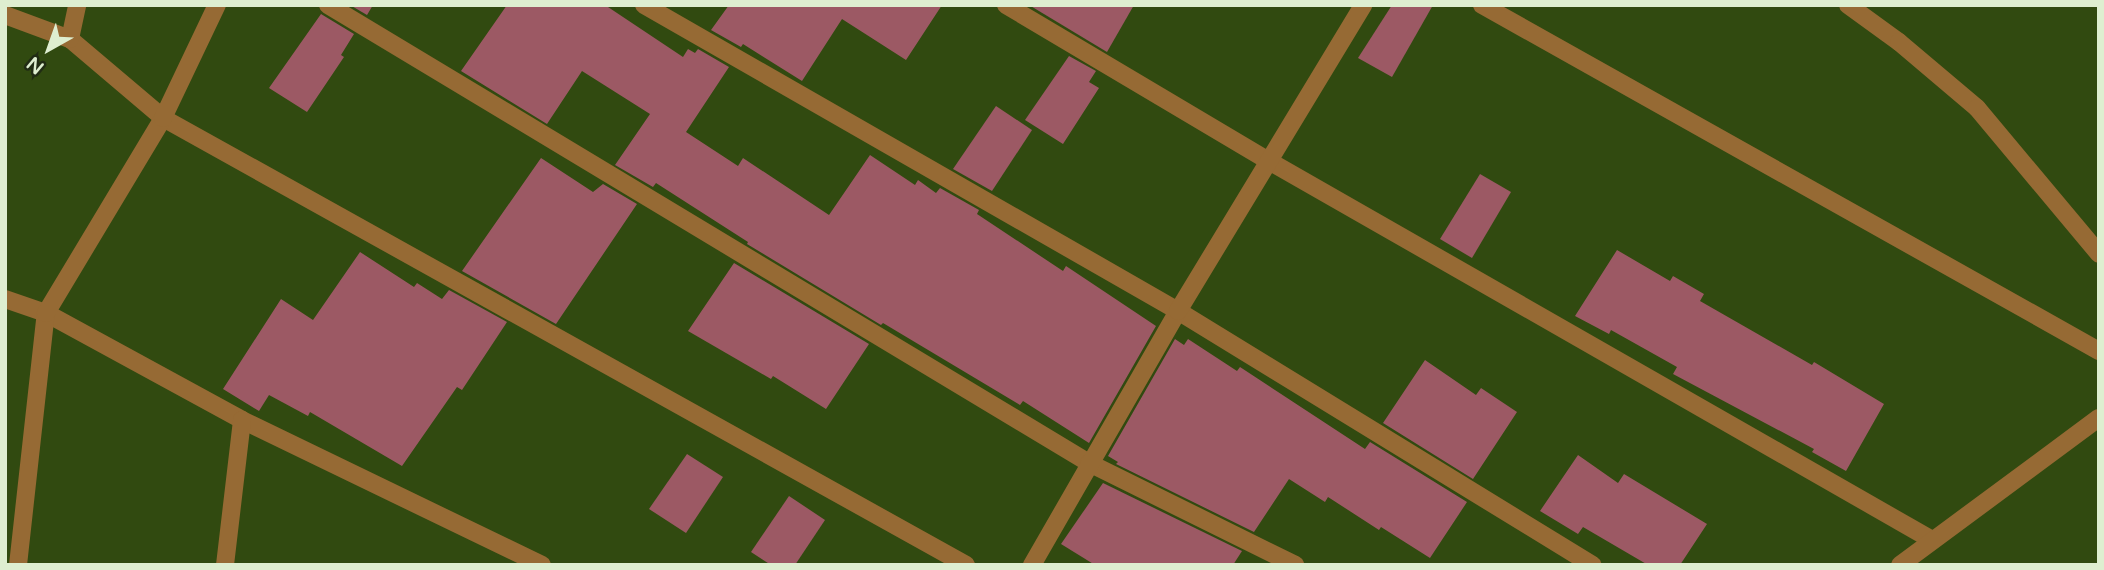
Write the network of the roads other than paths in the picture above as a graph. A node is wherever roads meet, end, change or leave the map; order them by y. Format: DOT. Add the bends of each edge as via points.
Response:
graph roads {
  1 [pos="76,5"];
  2 [pos="217,5"];
  3 [pos="328,5"];
  4 [pos="644,5"];
  5 [pos="1006,5"];
  6 [pos="1363,5"];
  7 [pos="1482,5"];
  8 [pos="1848,5"];
  9 [pos="5,15"];
  10 [pos="70,39"];
  11 [pos="163,118"];
  12 [pos="1269,161"];
  13 [pos="2099,254"];
  14 [pos="5,299"];
  15 [pos="1178,311"];
  16 [pos="47,313"];
  17 [pos="2099,351"];
  18 [pos="2099,418"];
  19 [pos="242,420"];
  20 [pos="1089,463"];
  21 [pos="1932,540"];
  22 [pos="18,565"];
  23 [pos="225,565"];
  24 [pos="542,565"];
  25 [pos="966,565"];
  26 [pos="1032,565"];
  27 [pos="1295,565"];
  28 [pos="1592,565"];
  29 [pos="1900,565"];
  1 -- 10 [label="street"];
  2 -- 11 [label="street"];
  3 -- 20 [label="street"];
  4 -- 15 [label="street"];
  5 -- 12 [label="street"];
  6 -- 12 [label="street"];
  7 -- 17 [label="street"];
  8 -- 13 [label="street" via="1977,108"];
  9 -- 10 [label="street"];
  10 -- 11 [label="street"];
  11 -- 16 [label="street"];
  11 -- 25 [label="street"];
  12 -- 15 [label="street"];
  12 -- 21 [label="street"];
  14 -- 16 [label="street"];
  15 -- 20 [label="street"];
  15 -- 28 [label="street"];
  16 -- 19 [label="street"];
  16 -- 22 [label="street"];
  18 -- 21 [label="street"];
  19 -- 23 [label="street"];
  19 -- 24 [label="street"];
  20 -- 26 [label="street"];
  20 -- 27 [label="street"];
  21 -- 29 [label="street"];
}
